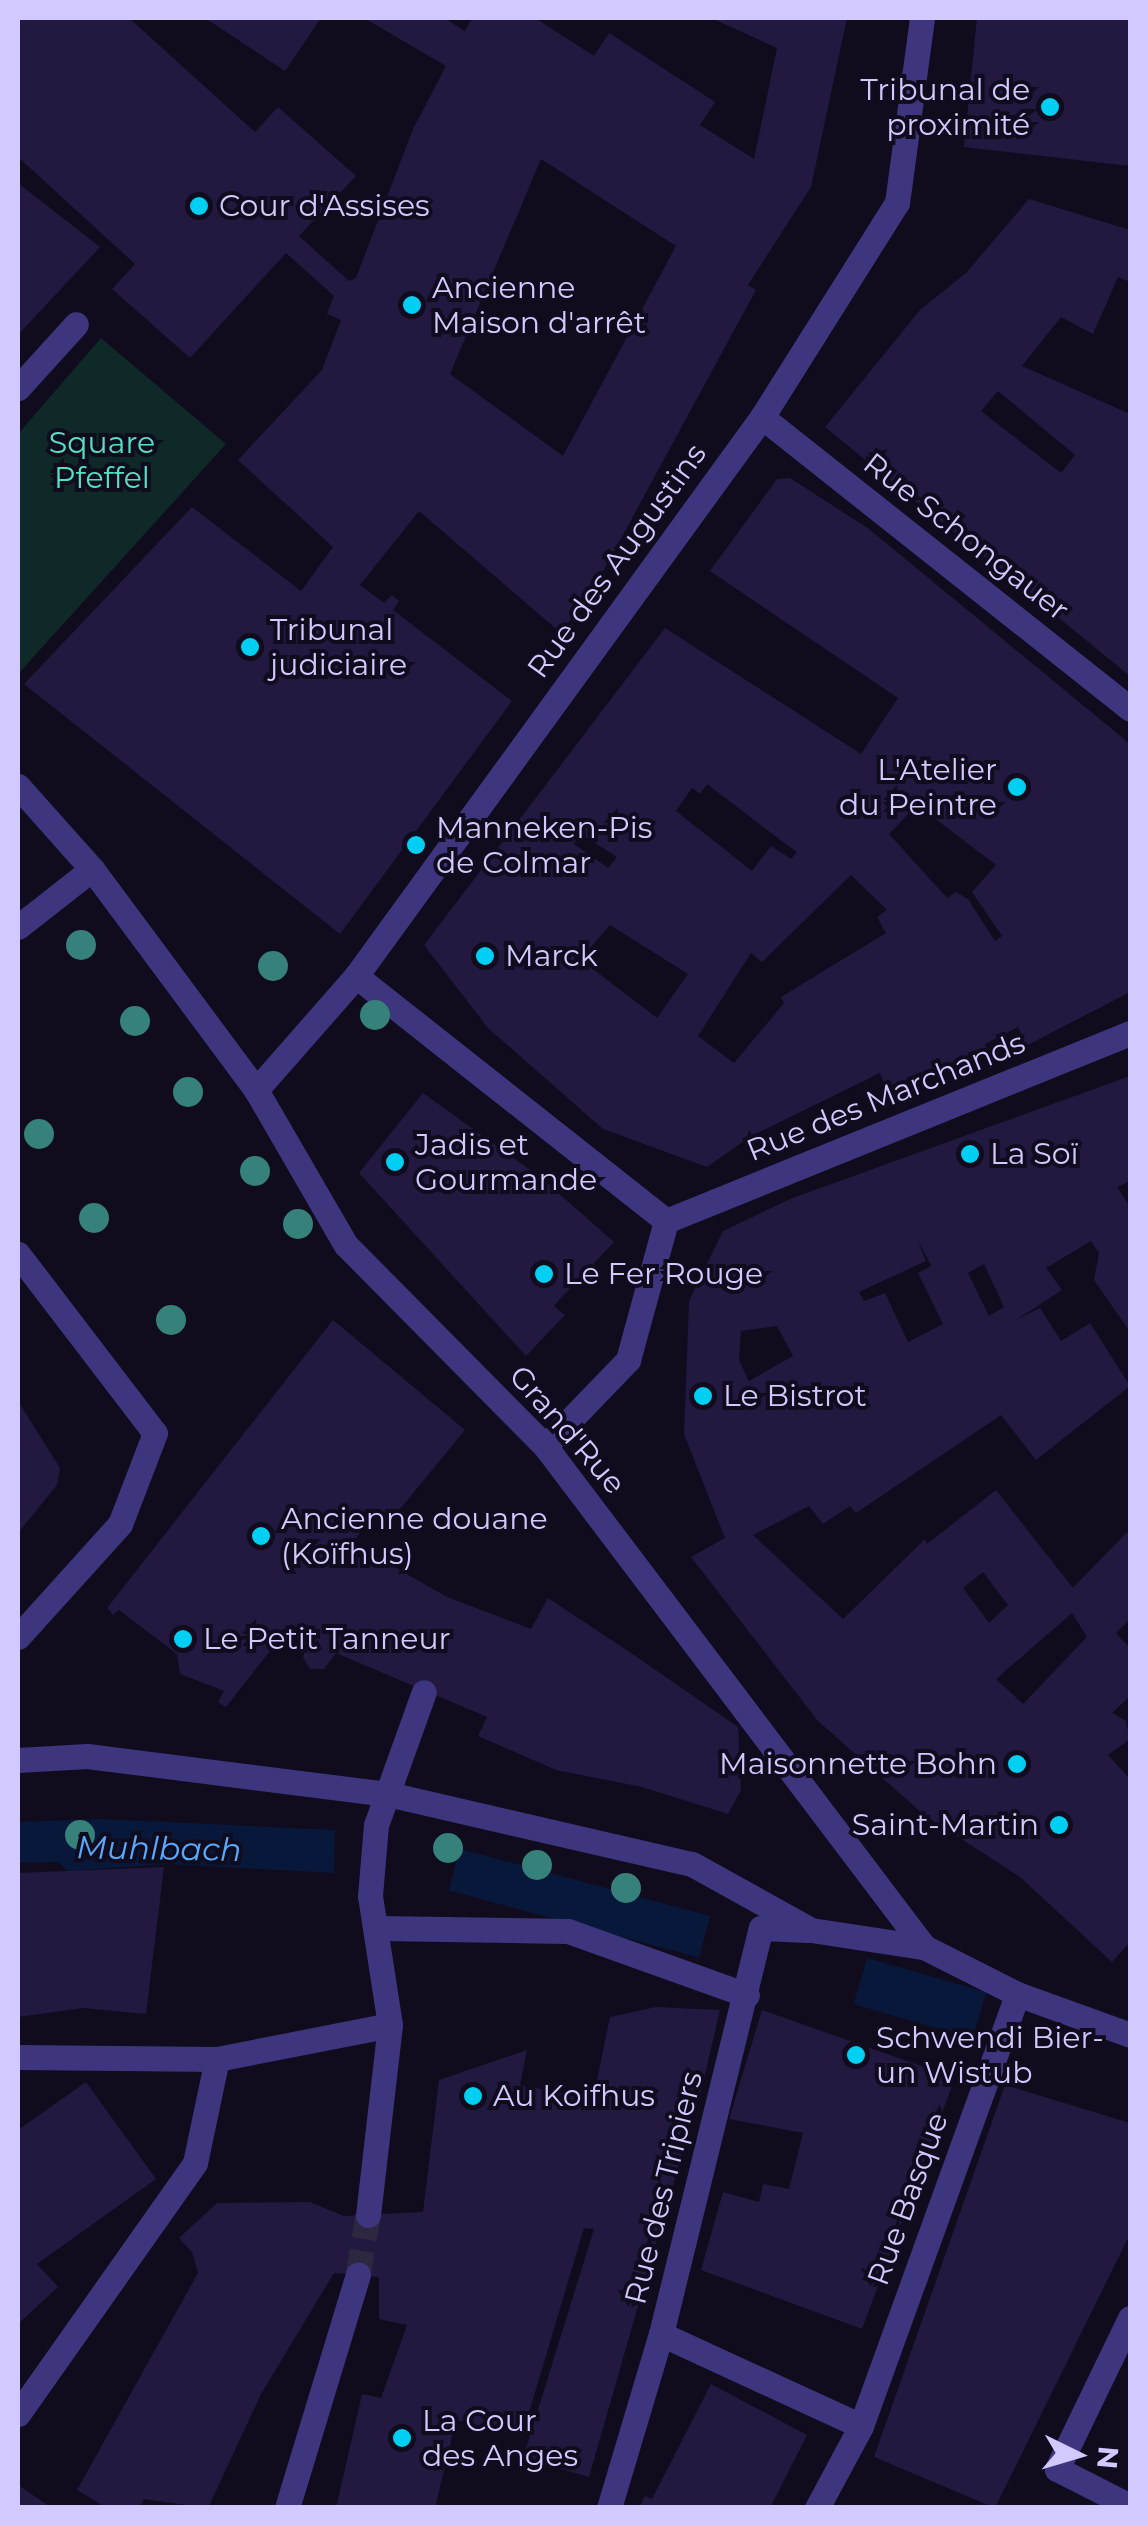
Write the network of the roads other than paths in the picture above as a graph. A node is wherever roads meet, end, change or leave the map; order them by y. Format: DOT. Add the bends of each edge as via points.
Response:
graph roads {
  1 [pos="922,18"];
  2 [pos="76,324"];
  3 [pos="18,388"];
  4 [pos="762,416"];
  5 [pos="1130,709"];
  6 [pos="18,786"];
  7 [pos="92,869"];
  8 [pos="18,927"];
  9 [pos="356,976"];
  10 [pos="1130,1033"];
  11 [pos="256,1090"];
  12 [pos="666,1221"];
  13 [pos="18,1254"];
  14 [pos="545,1446"];
  15 [pos="18,1637"];
  16 [pos="424,1692"];
  17 [pos="18,1760"];
  18 [pos="388,1794"];
  19 [pos="378,1928"];
  20 [pos="811,1930"];
  21 [pos="924,1947"];
  22 [pos="747,1994"];
  23 [pos="1017,1994"];
  24 [pos="390,2025"];
  25 [pos="1128,2029"];
  26 [pos="18,2057"];
  27 [pos="218,2059"];
  28 [pos="368,2214"];
  29 [pos="358,2275"];
  30 [pos="1130,2318"];
  31 [pos="660,2334"];
  32 [pos="18,2414"];
  33 [pos="861,2426"];
  34 [pos="1130,2506"];
  35 [pos="288,2508"];
  36 [pos="610,2508"];
  37 [pos="817,2508"];
  1 -- 4 [label="street, Rue des Augustins" via="897,203"];
  2 -- 3 [label="street"];
  4 -- 5 [label="street, Rue Schongauer"];
  4 -- 9 [label="street, Rue des Augustins"];
  6 -- 7 [label="street, Grand'Rue"];
  7 -- 8 [label="street"];
  7 -- 11 [label="street, Grand'Rue"];
  9 -- 11 [label="street, Rue des Augustins"];
  9 -- 12 [label="street"];
  10 -- 12 [label="street, Rue des Marchands"];
  11 -- 14 [label="street, Grand'Rue" via="346,1245"];
  12 -- 14 [label="street" via="628,1360"];
  13 -- 15 [label="street" via="155,1433 120,1524"];
  14 -- 21 [label="street, Grand'Rue"];
  16 -- 18 [label="street"];
  17 -- 18 [label="street" via="86,1756"];
  18 -- 19 [label="street" via="376,1825 370,1896"];
  18 -- 20 [label="street" via="692,1864"];
  19 -- 22 [label="street" via="568,1931"];
  19 -- 24 [label="street"];
  20 -- 21 [label="street"];
  20 -- 22 [label="street, Rue des Tripiers" via="762,1928"];
  21 -- 23 [label="street, Grand'Rue"];
  22 -- 31 [label="street, Rue des Tripiers"];
  23 -- 25 [label="street, Grand'Rue"];
  23 -- 33 [label="street, Rue Basque"];
  24 -- 27 [label="street"];
  24 -- 28 [label="street"];
  26 -- 27 [label="street"];
  27 -- 32 [label="street" via="195,2163"];
  29 -- 35 [label="street"];
  30 -- 34 [label="street" via="1057,2468"];
  31 -- 33 [label="street"];
  31 -- 36 [label="street, Rue des Tripiers"];
  33 -- 37 [label="street, Rue Basque"];
}
